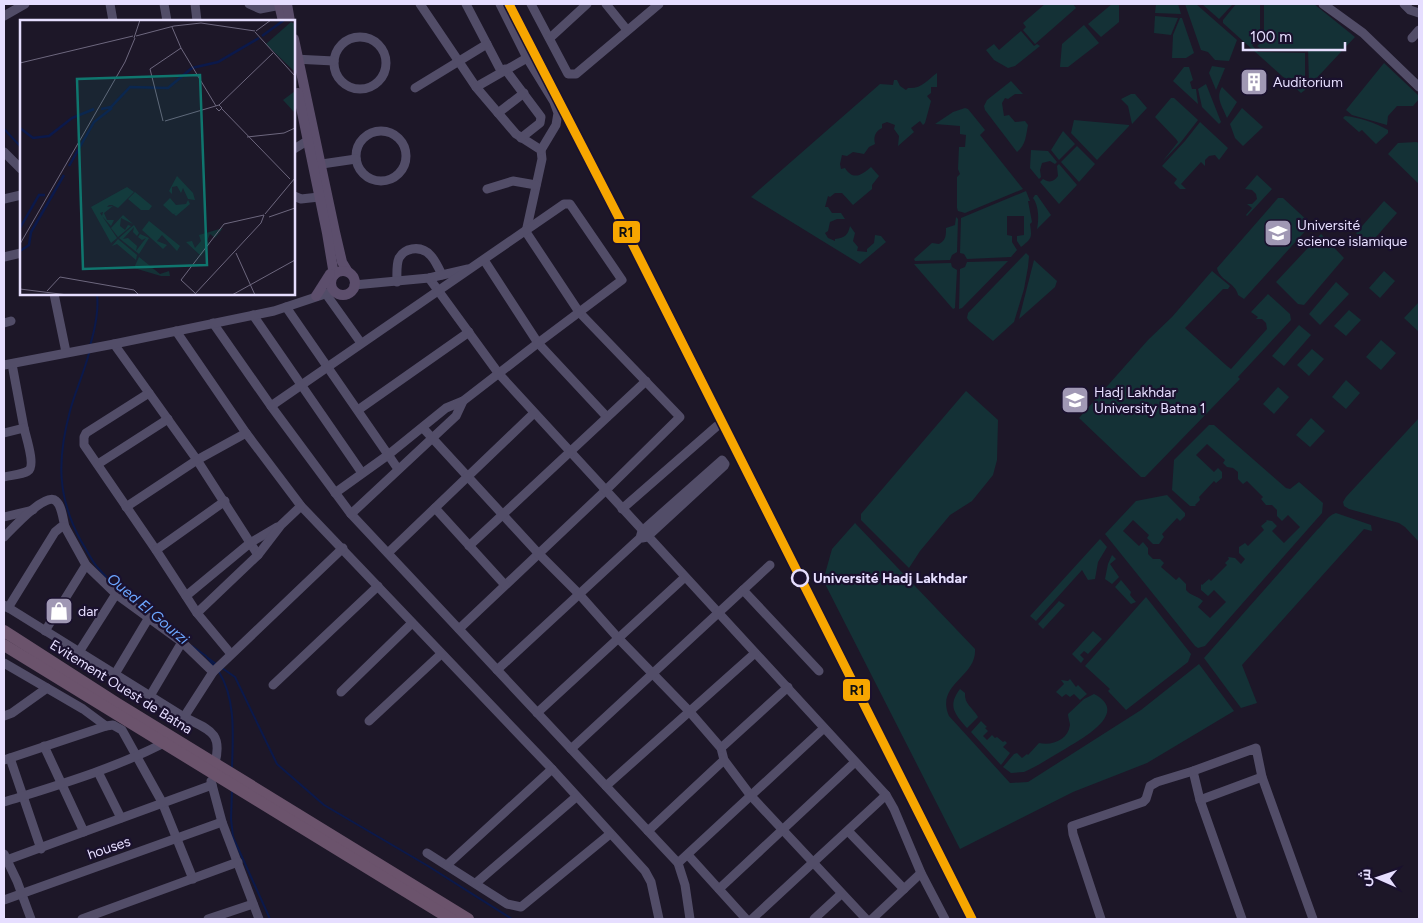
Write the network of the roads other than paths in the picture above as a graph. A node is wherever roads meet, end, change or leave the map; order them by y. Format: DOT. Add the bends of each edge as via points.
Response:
graph roads {
  1 [pos="25,4"];
  2 [pos="110,4"];
  3 [pos="164,4"];
  4 [pos="194,4"];
  5 [pos="249,4"];
  6 [pos="284,4"];
  7 [pos="420,4"];
  8 [pos="466,4"];
  9 [pos="500,4"];
  10 [pos="587,4"];
  11 [pos="606,4"];
  12 [pos="659,4"];
  13 [pos="1323,4"];
  14 [pos="1404,4"];
  15 [pos="535,5"];
  16 [pos="6,11"];
  17 [pos="1419,13"];
  18 [pos="112,20"];
  19 [pos="167,20"];
  20 [pos="197,20"];
  21 [pos="283,20"];
  22 [pos="290,20"];
  23 [pos="627,30"];
  24 [pos="1419,30"];
  25 [pos="550,38"];
  26 [pos="1412,38"];
  27 [pos="487,44"];
  28 [pos="527,58"];
  29 [pos="296,59"];
  30 [pos="334,61"];
  31 [pos="459,61"];
  32 [pos="503,70"];
  33 [pos="295,78"];
  34 [pos="476,87"];
  35 [pos="1419,87"];
  36 [pos="415,88"];
  37 [pos="524,93"];
  38 [pos="299,96"];
  39 [pos="498,113"];
  40 [pos="521,138"];
  41 [pos="308,141"];
  42 [pos="295,148"];
  43 [pos="541,150"];
  44 [pos="4,152"];
  45 [pos="356,160"];
  46 [pos="317,165"];
  47 [pos="20,168"];
  48 [pos="536,185"];
  49 [pos="487,189"];
  50 [pos="20,195"];
  51 [pos="295,196"];
  52 [pos="319,197"];
  53 [pos="4,199"];
  54 [pos="526,232"];
  55 [pos="20,253"];
  56 [pos="4,257"];
  57 [pos="484,260"];
  58 [pos="472,268"];
  59 [pos="334,271"];
  60 [pos="348,272"];
  61 [pos="442,275"];
  62 [pos="429,278"];
  63 [pos="396,282"];
  64 [pos="354,285"];
  65 [pos="440,291"];
  66 [pos="326,294"];
  67 [pos="54,295"];
  68 [pos="286,307"];
  69 [pos="579,312"];
  70 [pos="253,315"];
  71 [pos="213,323"];
  72 [pos="176,331"];
  73 [pos="469,332"];
  74 [pos="538,342"];
  75 [pos="361,343"];
  76 [pos="114,344"];
  77 [pos="66,352"];
  78 [pos="8,364"];
  79 [pos="327,366"];
  80 [pos="499,374"];
  81 [pos="646,381"];
  82 [pos="302,384"];
  83 [pos="149,393"];
  84 [pos="463,401"];
  85 [pos="270,406"];
  86 [pos="358,410"];
  87 [pos="534,413"];
  88 [pos="607,417"];
  89 [pos="168,419"];
  90 [pos="717,426"];
  91 [pos="24,428"];
  92 [pos="423,428"];
  93 [pos="4,433"];
  94 [pos="246,433"];
  95 [pos="432,439"];
  96 [pos="569,452"];
  97 [pos="388,455"];
  98 [pos="197,460"];
  99 [pos="98,464"];
  100 [pos="398,469"];
  101 [pos="362,473"];
  102 [pos="4,477"];
  103 [pos="468,477"];
  104 [pos="605,491"];
  105 [pos="335,493"];
  106 [pos="225,502"];
  107 [pos="126,506"];
  108 [pos="302,506"];
  109 [pos="435,508"];
  110 [pos="34,509"];
  111 [pos="622,509"];
  112 [pos="351,514"];
  113 [pos="503,515"];
  114 [pos="4,517"];
  115 [pos="281,524"];
  116 [pos="65,527"];
  117 [pos="643,536"];
  118 [pos="4,537"];
  119 [pos="250,543"];
  120 [pos="469,546"];
  121 [pos="343,548"];
  122 [pos="156,550"];
  123 [pos="388,553"];
  124 [pos="538,553"];
  125 [pos="258,555"];
  126 [pos="86,565"];
  127 [pos="770,565"];
  128 [pos="685,577"];
  129 [pos="505,585"];
  130 [pos="378,586"];
  131 [pos="743,590"];
  132 [pos="116,594"];
  133 [pos="579,594"];
  134 [pos="186,596"];
  135 [pos="6,607"];
  136 [pos="197,614"];
  137 [pos="718,614"];
  138 [pos="148,618"];
  139 [pos="412,623"];
  140 [pos="459,629"];
  141 [pos="4,631"];
  142 [pos="45,631"];
  143 [pos="619,639"];
  144 [pos="182,642"];
  145 [pos="4,645"];
  146 [pos="79,652"];
  147 [pos="754,653"];
  148 [pos="441,654"];
  149 [pos="228,657"];
  150 [pos="4,663"];
  151 [pos="214,670"];
  152 [pos="497,670"];
  153 [pos="820,671"];
  154 [pos="115,674"];
  155 [pos="653,674"];
  156 [pos="273,685"];
  157 [pos="788,687"];
  158 [pos="47,688"];
  159 [pos="341,692"];
  160 [pos="150,696"];
  161 [pos="689,711"];
  162 [pos="537,712"];
  163 [pos="4,716"];
  164 [pos="184,717"];
  165 [pos="118,721"];
  166 [pos="369,722"];
  167 [pos="106,726"];
  168 [pos="824,728"];
  169 [pos="164,744"];
  170 [pos="44,746"];
  171 [pos="721,748"];
  172 [pos="571,749"];
  173 [pos="137,757"];
  174 [pos="7,759"];
  175 [pos="724,760"];
  176 [pos="856,762"];
  177 [pos="552,769"];
  178 [pos="1193,771"];
  179 [pos="98,772"];
  180 [pos="217,774"];
  181 [pos="1262,777"];
  182 [pos="62,784"];
  183 [pos="606,786"];
  184 [pos="248,790"];
  185 [pos="886,795"];
  186 [pos="23,796"];
  187 [pos="752,796"];
  188 [pos="576,797"];
  189 [pos="1200,800"];
  190 [pos="4,802"];
  191 [pos="162,802"];
  192 [pos="121,818"];
  193 [pos="222,822"];
  194 [pos="782,830"];
  195 [pos="648,831"];
  196 [pos="848,831"];
  197 [pos="84,832"];
  198 [pos="610,834"];
  199 [pos="177,839"];
  200 [pos="41,849"];
  201 [pos="427,853"];
  202 [pos="688,855"];
  203 [pos="5,858"];
  204 [pos="238,862"];
  205 [pos="678,863"];
  206 [pos="813,863"];
  207 [pos="447,865"];
  208 [pos="921,873"];
  209 [pos="193,879"];
  210 [pos="476,883"];
  211 [pos="719,889"];
  212 [pos="904,889"];
  213 [pos="22,893"];
  214 [pos="841,894"];
  215 [pos="4,900"];
  216 [pos="253,904"];
  217 [pos="942,918"];
  218 [pos="31,919"];
  219 [pos="82,919"];
  220 [pos="208,919"];
  221 [pos="259,919"];
  222 [pos="451,919"];
  223 [pos="468,919"];
  224 [pos="659,919"];
  225 [pos="690,919"];
  226 [pos="746,919"];
  227 [pos="752,919"];
  228 [pos="814,919"];
  229 [pos="866,919"];
  230 [pos="872,919"];
  231 [pos="1102,919"];
  232 [pos="1242,919"];
  233 [pos="1313,919"];
  1 -- 16 [label="street"];
  2 -- 18 [label="street"];
  3 -- 19 [label="street"];
  4 -- 20 [label="street"];
  5 -- 6 [label="street" via="260,9"];
  6 -- 21 [label="main road"];
  6 -- 22 [label="main road"];
  7 -- 31 [label="street"];
  8 -- 27 [label="street"];
  9 -- 28 [label="street"];
  10 -- 25 [label="street"];
  11 -- 23 [label="street"];
  12 -- 23 [label="street"];
  13 -- 35 [label="street" via="1363,33"];
  14 -- 17 [label="street"];
  15 -- 25 [label="street"];
  23 -- 25 [label="street" via="573,75 568,74"];
  24 -- 26 [label="street"];
  27 -- 31 [label="street"];
  27 -- 32 [label="street"];
  28 -- 32 [label="street"];
  28 -- 43 [label="street" via="558,113 556,125"];
  29 -- 30 [label="street"];
  29 -- 38 [label="main road"];
  30 -- 30 [label="street" via="342,81 361,89 380,79 386,64 378,45 359,37 344,43"];
  31 -- 34 [label="street"];
  31 -- 36 [label="street"];
  32 -- 34 [label="street"];
  32 -- 37 [label="street"];
  33 -- 38 [label="main road"];
  34 -- 39 [label="street"];
  37 -- 39 [label="street"];
  37 -- 40 [label="street" via="541,120"];
  38 -- 41 [label="main road"];
  38 -- 46 [label="main road"];
  39 -- 40 [label="street"];
  40 -- 43 [label="street"];
  41 -- 42 [label="street"];
  41 -- 46 [label="main road"];
  43 -- 48 [label="street"];
  44 -- 47 [label="street"];
  45 -- 45 [label="street" via="367,177 387,180 400,172 406,152 395,135 380,131 370,133 362,140"];
  45 -- 46 [label="street"];
  46 -- 52 [label="main road"];
  46 -- 60 [label="main road" via="341,258"];
  48 -- 49 [label="street" via="513,181"];
  48 -- 54 [label="street"];
  50 -- 53 [label="street"];
  51 -- 52 [label="street"];
  52 -- 59 [label="main road"];
  54 -- 57 [label="street"];
  54 -- 69 [label="street"];
  54 -- 69 [label="street" via="564,204 570,204 622,280"];
  55 -- 56 [label="street"];
  57 -- 58 [label="street"];
  57 -- 74 [label="street"];
  58 -- 61 [label="street"];
  58 -- 65 [label="street"];
  59 -- 60 [label="main road"];
  59 -- 66 [label="main road"];
  59 -- 66 [label="main road"];
  60 -- 64 [label="main road"];
  61 -- 62 [label="street"];
  61 -- 63 [label="street" via="430,253 409,250 399,259"];
  62 -- 63 [label="street"];
  62 -- 65 [label="street"];
  63 -- 64 [label="street"];
  64 -- 66 [label="main road" via="348,294"];
  65 -- 73 [label="street"];
  65 -- 75 [label="street"];
  66 -- 68 [label="street"];
  66 -- 75 [label="street"];
  67 -- 77 [label="street"];
  68 -- 70 [label="street"];
  68 -- 79 [label="street"];
  69 -- 74 [label="street"];
  69 -- 81 [label="street"];
  70 -- 71 [label="street"];
  70 -- 82 [label="street"];
  71 -- 72 [label="street"];
  71 -- 85 [label="street"];
  72 -- 76 [label="street"];
  72 -- 94 [label="street"];
  73 -- 80 [label="street"];
  73 -- 86 [label="street"];
  74 -- 80 [label="street"];
  74 -- 88 [label="street"];
  75 -- 79 [label="street"];
  76 -- 77 [label="street"];
  76 -- 83 [label="street"];
  77 -- 78 [label="street"];
  78 -- 91 [label="street"];
  79 -- 82 [label="street"];
  79 -- 86 [label="street"];
  80 -- 84 [label="street"];
  80 -- 87 [label="street"];
  81 -- 88 [label="street"];
  81 -- 104 [label="street" via="680,417"];
  82 -- 85 [label="street"];
  82 -- 101 [label="street"];
  83 -- 89 [label="street"];
  83 -- 99 [label="street" via="86,432 84,445"];
  84 -- 92 [label="street" via="446,408"];
  84 -- 95 [label="street" via="456,416"];
  85 -- 105 [label="street"];
  86 -- 97 [label="street"];
  87 -- 96 [label="street"];
  87 -- 103 [label="street"];
  88 -- 96 [label="street"];
  89 -- 98 [label="street"];
  89 -- 99 [label="street"];
  90 -- 111 [label="street"];
  91 -- 93 [label="street"];
  91 -- 102 [label="street" via="31,467 26,472"];
  92 -- 95 [label="street"];
  92 -- 97 [label="street"];
  94 -- 98 [label="street"];
  94 -- 108 [label="street"];
  95 -- 100 [label="street"];
  95 -- 103 [label="street"];
  96 -- 104 [label="street"];
  96 -- 113 [label="street"];
  97 -- 100 [label="street"];
  97 -- 101 [label="street"];
  98 -- 106 [label="street"];
  98 -- 107 [label="street"];
  99 -- 107 [label="street"];
  100 -- 112 [label="street"];
  101 -- 105 [label="street"];
  103 -- 109 [label="street"];
  103 -- 113 [label="street"];
  104 -- 111 [label="street"];
  104 -- 124 [label="street"];
  105 -- 112 [label="street"];
  106 -- 119 [label="street"];
  106 -- 122 [label="street"];
  107 -- 122 [label="street"];
  108 -- 115 [label="street"];
  108 -- 121 [label="street"];
  109 -- 120 [label="street"];
  109 -- 123 [label="street"];
  110 -- 114 [label="street"];
  110 -- 116 [label="street" via="48,499 55,500"];
  110 -- 118 [label="street"];
  111 -- 117 [label="street"];
  112 -- 123 [label="street"];
  113 -- 120 [label="street"];
  113 -- 124 [label="street"];
  115 -- 119 [label="street"];
  115 -- 125 [label="street"];
  116 -- 126 [label="street"];
  116 -- 135 [label="street" via="61,526 55,532"];
  117 -- 117 [label="street" via="724,466 722,460"];
  117 -- 128 [label="street"];
  117 -- 133 [label="street"];
  119 -- 125 [label="street"];
  119 -- 134 [label="street"];
  120 -- 129 [label="street"];
  121 -- 130 [label="street"];
  121 -- 149 [label="street"];
  122 -- 134 [label="street"];
  123 -- 140 [label="street"];
  124 -- 129 [label="street"];
  124 -- 133 [label="street"];
  125 -- 136 [label="street"];
  126 -- 132 [label="street"];
  126 -- 142 [label="street"];
  127 -- 131 [label="street"];
  128 -- 137 [label="street"];
  128 -- 143 [label="street"];
  129 -- 140 [label="street"];
  130 -- 139 [label="street"];
  130 -- 156 [label="street"];
  131 -- 137 [label="street"];
  131 -- 153 [label="street"];
  132 -- 138 [label="street"];
  132 -- 146 [label="street"];
  133 -- 143 [label="street"];
  133 -- 152 [label="street"];
  134 -- 136 [label="street"];
  135 -- 142 [label="street"];
  136 -- 149 [label="street"];
  137 -- 147 [label="street"];
  137 -- 155 [label="street"];
  138 -- 144 [label="street"];
  138 -- 154 [label="street"];
  139 -- 148 [label="street"];
  139 -- 159 [label="street"];
  140 -- 152 [label="street"];
  141 -- 180 [label="highway, Evitement Ouest de Batna"];
  142 -- 146 [label="street"];
  143 -- 155 [label="street"];
  143 -- 162 [label="street"];
  144 -- 151 [label="street"];
  144 -- 160 [label="street"];
  145 -- 165 [label="highway, Evitement Ouest de Batna"];
  146 -- 154 [label="street"];
  147 -- 157 [label="street"];
  147 -- 161 [label="street"];
  148 -- 166 [label="street"];
  148 -- 177 [label="street"];
  149 -- 151 [label="street"];
  150 -- 158 [label="street"];
  151 -- 164 [label="street"];
  152 -- 162 [label="street"];
  154 -- 160 [label="street"];
  155 -- 161 [label="street"];
  155 -- 172 [label="street"];
  157 -- 168 [label="street"];
  157 -- 171 [label="street"];
  158 -- 163 [label="street"];
  158 -- 167 [label="street"];
  160 -- 164 [label="street"];
  161 -- 171 [label="street"];
  161 -- 183 [label="street"];
  162 -- 172 [label="street"];
  164 -- 180 [label="street" via="215,737 218,746"];
  165 -- 167 [label="street"];
  165 -- 169 [label="highway, Evitement Ouest de Batna"];
  165 -- 173 [label="street"];
  167 -- 170 [label="street"];
  168 -- 176 [label="street"];
  168 -- 187 [label="street"];
  169 -- 173 [label="street"];
  169 -- 180 [label="highway, Evitement Ouest de Batna"];
  170 -- 174 [label="street"];
  170 -- 182 [label="street"];
  171 -- 175 [label="street"];
  172 -- 183 [label="street"];
  173 -- 179 [label="street"];
  173 -- 191 [label="street"];
  174 -- 186 [label="street"];
  175 -- 187 [label="street"];
  175 -- 195 [label="street"];
  176 -- 185 [label="street"];
  176 -- 194 [label="street"];
  177 -- 188 [label="street"];
  177 -- 207 [label="street"];
  178 -- 181 [label="street" via="1256,748"];
  178 -- 189 [label="street"];
  178 -- 231 [label="street" via="1150,786 1143,802 1072,826"];
  179 -- 182 [label="street"];
  179 -- 192 [label="street"];
  180 -- 184 [label="highway"];
  180 -- 191 [label="street"];
  180 -- 193 [label="street"];
  181 -- 189 [label="street"];
  181 -- 233 [label="street"];
  182 -- 186 [label="street"];
  182 -- 197 [label="street"];
  183 -- 195 [label="street"];
  184 -- 222 [label="highway"];
  184 -- 223 [label="highway"];
  185 -- 196 [label="street"];
  185 -- 208 [label="street"];
  186 -- 190 [label="street"];
  186 -- 200 [label="street"];
  187 -- 194 [label="street"];
  187 -- 202 [label="street"];
  188 -- 198 [label="street"];
  188 -- 210 [label="street"];
  189 -- 232 [label="street"];
  191 -- 192 [label="street"];
  191 -- 199 [label="street"];
  192 -- 197 [label="street"];
  193 -- 199 [label="street, houses"];
  193 -- 204 [label="street"];
  194 -- 206 [label="street"];
  194 -- 211 [label="street"];
  195 -- 205 [label="street"];
  196 -- 206 [label="street"];
  196 -- 212 [label="street"];
  197 -- 200 [label="street"];
  198 -- 210 [label="street" via="521,907 507,904"];
  198 -- 224 [label="street" via="645,871"];
  199 -- 209 [label="street"];
  199 -- 213 [label="street, houses"];
  200 -- 203 [label="street"];
  201 -- 207 [label="street"];
  202 -- 205 [label="street"];
  202 -- 211 [label="street"];
  203 -- 213 [label="street"];
  204 -- 209 [label="street"];
  204 -- 216 [label="street"];
  205 -- 225 [label="street"];
  206 -- 214 [label="street"];
  206 -- 227 [label="street"];
  207 -- 210 [label="street"];
  208 -- 212 [label="street"];
  208 -- 217 [label="street"];
  209 -- 219 [label="street"];
  211 -- 226 [label="street"];
  212 -- 230 [label="street"];
  213 -- 215 [label="street, houses"];
  213 -- 218 [label="street"];
  214 -- 228 [label="street"];
  214 -- 229 [label="street"];
  216 -- 220 [label="street"];
  216 -- 221 [label="street"];
}
